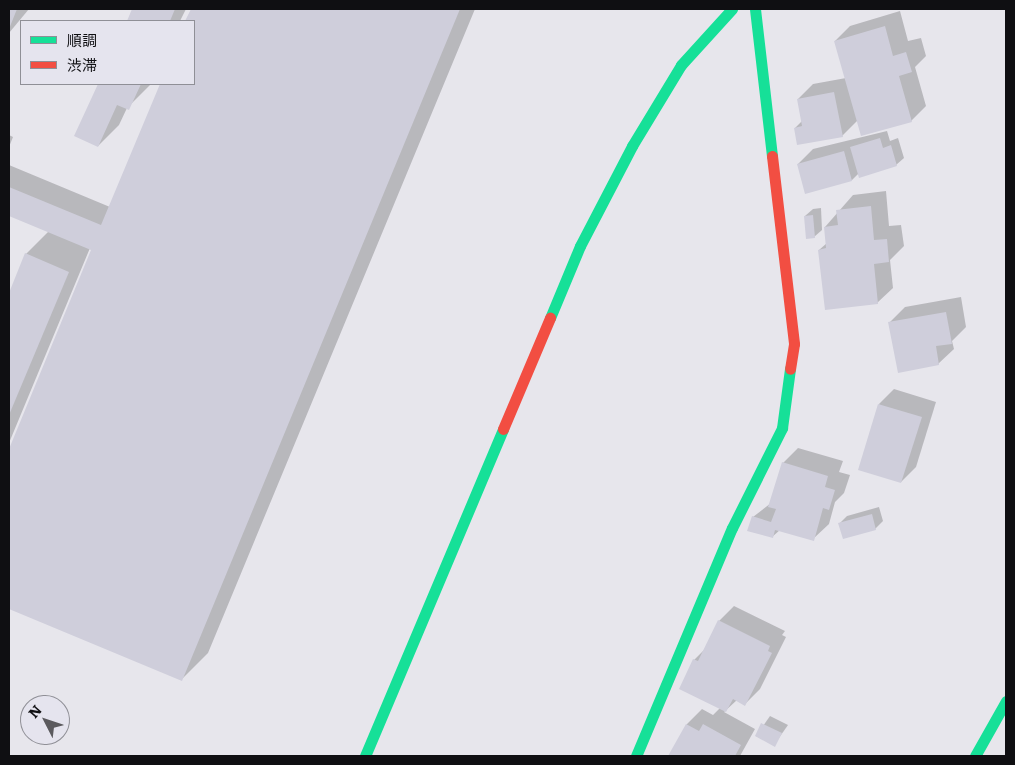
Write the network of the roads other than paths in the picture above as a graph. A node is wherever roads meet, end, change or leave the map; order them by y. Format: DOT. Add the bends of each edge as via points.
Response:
graph roads {
  1 [pos="732,9"];
  2 [pos="755,9"];
  3 [pos="1006,701"];
  4 [pos="365,756"];
  5 [pos="636,756"];
  6 [pos="975,756"];
  1 -- 4 [label="main road" via="680,64 632,146 580,246"];
  2 -- 5 [label="main road" via="794,344 782,428 732,528"];
  3 -- 6 [label="main road"];
}
